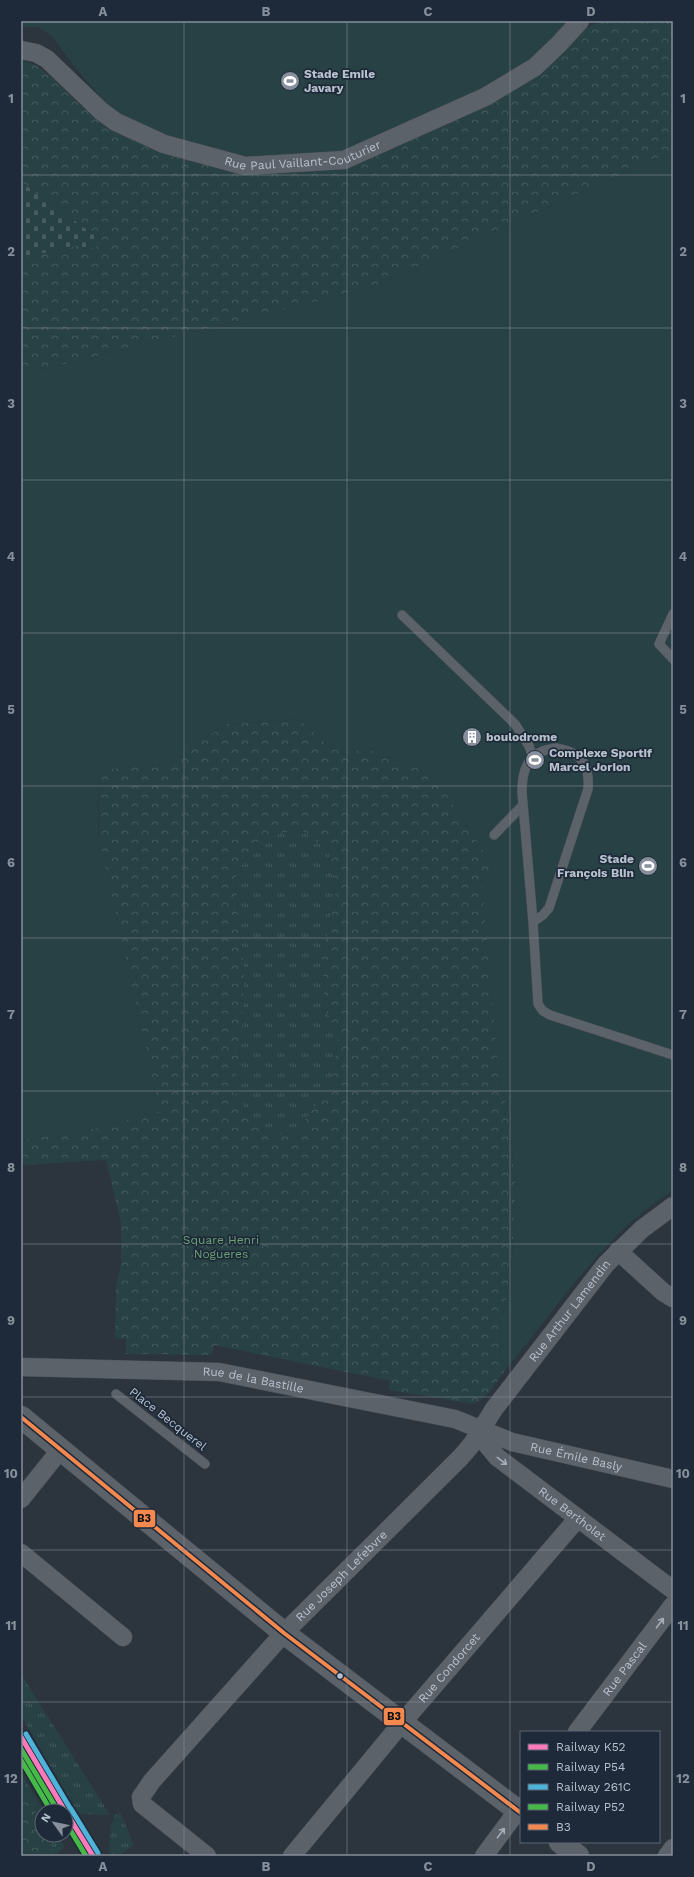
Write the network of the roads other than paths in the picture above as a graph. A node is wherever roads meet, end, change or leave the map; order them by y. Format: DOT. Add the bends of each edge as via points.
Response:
graph roads {
  1 [pos="580,21"];
  2 [pos="21,50"];
  3 [pos="673,614"];
  4 [pos="402,615"];
  5 [pos="673,659"];
  6 [pos="533,758"];
  7 [pos="523,805"];
  8 [pos="494,835"];
  9 [pos="532,922"];
  10 [pos="673,1055"];
  11 [pos="673,1206"];
  12 [pos="618,1251"];
  13 [pos="673,1298"];
  14 [pos="21,1367"];
  15 [pos="116,1394"];
  16 [pos="21,1417"];
  17 [pos="481,1430"];
  18 [pos="61,1449"];
  19 [pos="205,1464"];
  20 [pos="673,1479"];
  21 [pos="21,1499"];
  22 [pos="578,1518"];
  23 [pos="21,1553"];
  24 [pos="673,1590"];
  25 [pos="673,1605"];
  26 [pos="284,1633"];
  27 [pos="123,1637"];
  28 [pos="402,1724"];
  29 [pos="578,1731"];
  30 [pos="520,1810"];
  31 [pos="561,1843"];
  32 [pos="673,1848"];
  33 [pos="207,1856"];
  34 [pos="292,1856"];
  35 [pos="484,1856"];
  36 [pos="578,1856"];
  37 [pos="667,1856"];
  1 -- 2 [label="street, Rue Paul Vaillant-Couturier" via="536,67 485,97 344,160 252,166 164,144 116,122 47,59 36,53"];
  3 -- 5 [label="lane" via="659,644"];
  4 -- 6 [label="lane" via="516,724"];
  6 -- 7 [label="lane" via="522,776"];
  6 -- 9 [label="lane" via="546,749 556,748 575,753 588,770 589,779 549,908"];
  7 -- 8 [label="lane"];
  7 -- 9 [label="lane"];
  9 -- 10 [label="lane" via="538,1004 543,1011"];
  11 -- 12 [label="street, Rue Arthur Lamendin"];
  12 -- 13 [label="street"];
  12 -- 17 [label="street, Rue Arthur Lamendin" via="494,1409"];
  14 -- 17 [label="street, Rue de la Bastille" via="219,1372 455,1419"];
  15 -- 19 [label="lane, Place Becquerel"];
  16 -- 18 [label="street"];
  17 -- 20 [label="street, Rue Émile Basly" via="512,1442"];
  17 -- 22 [label="street, Rue Bertholet, one-way" via="487,1445 497,1457"];
  17 -- 26 [label="street, Rue Joseph Lefebvre" via="461,1457"];
  18 -- 21 [label="street"];
  18 -- 26 [label="street"];
  22 -- 24 [label="street, Rue Bertholet"];
  22 -- 28 [label="street, Rue Condorcet"];
  23 -- 27 [label="street"];
  29 -- 25 [label="street, Rue Pascal, one-way"];
  26 -- 28 [label="street"];
  26 -- 33 [label="street, Rue Joseph Lefebvre" via="152,1781 141,1798 146,1809"];
  28 -- 30 [label="street"];
  28 -- 34 [label="street, Rue Condorcet"];
  35 -- 30 [label="street, one-way"];
  31 -- 36 [label="street"];
  32 -- 37 [label="street"];
}
